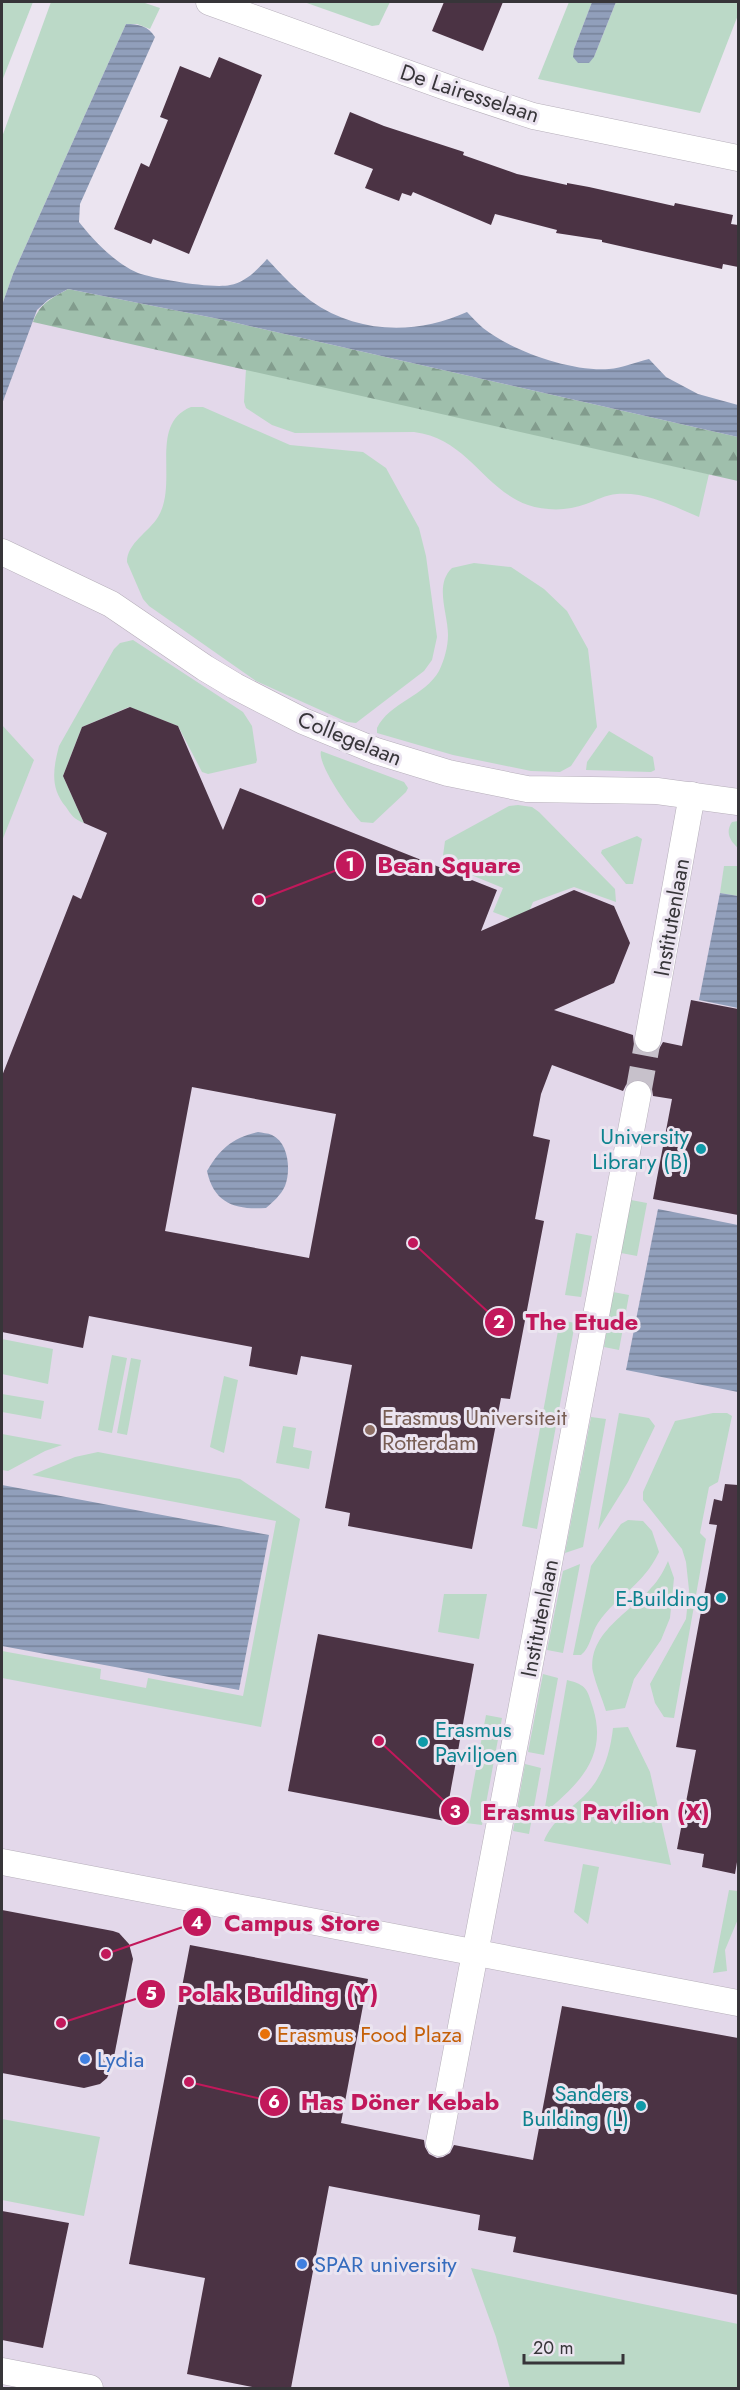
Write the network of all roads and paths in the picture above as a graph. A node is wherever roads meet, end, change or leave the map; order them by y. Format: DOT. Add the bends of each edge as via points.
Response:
graph roads {
  1 [pos="209,2"];
  2 [pos="738,158"];
  3 [pos="2,552"];
  4 [pos="692,795"];
  5 [pos="738,802"];
  6 [pos="648,1039"];
  7 [pos="638,1094"];
  8 [pos="2,1862"];
  9 [pos="476,1952"];
  10 [pos="738,2003"];
  11 [pos="440,2143"];
  12 [pos="2,2371"];
  13 [pos="90,2388"];
  1 -- 2 [label="street, De Lairesselaan" via="533,116"];
  3 -- 4 [label="street, Collegelaan" via="111,604 235,686 376,752 448,773 527,789"];
  4 -- 5 [label="street, Collegelaan"];
  4 -- 6 [label="street, Institutenlaan"];
  7 -- 9 [label="street, Institutenlaan"];
  8 -- 9 [label="street"];
  9 -- 10 [label="street"];
  9 -- 11 [label="street, Institutenlaan"];
  12 -- 13 [label="street"];
}
